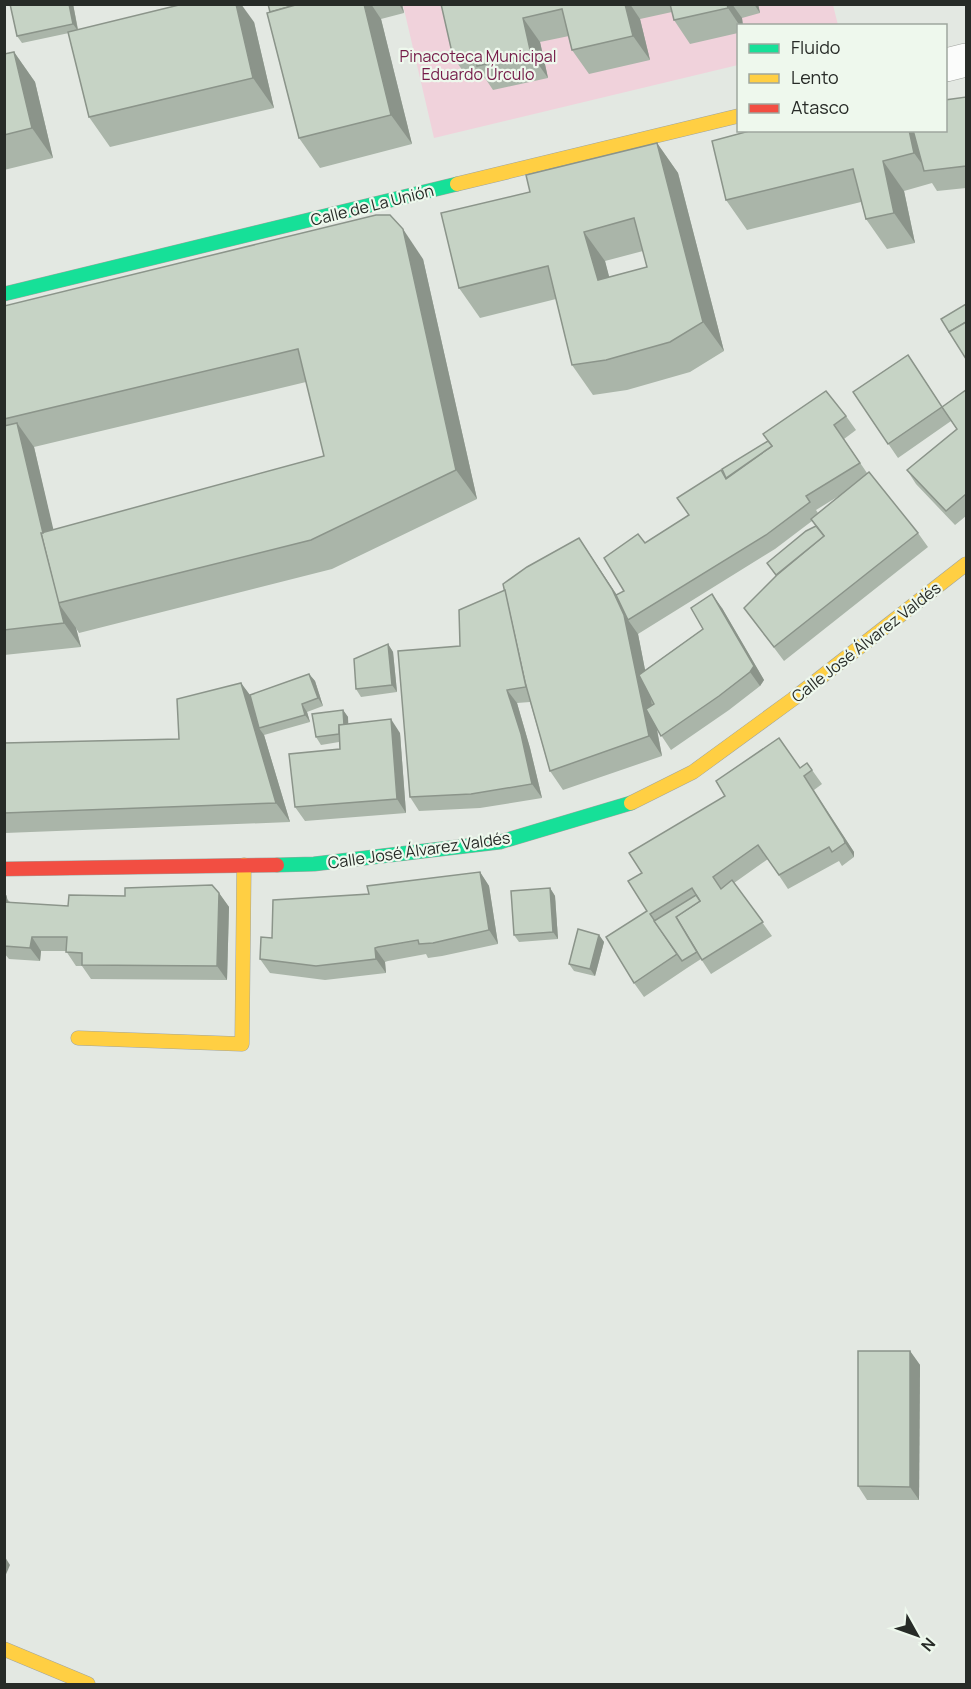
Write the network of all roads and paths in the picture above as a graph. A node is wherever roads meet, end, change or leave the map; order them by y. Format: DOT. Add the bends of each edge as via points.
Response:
graph roads {
  1 [pos="966,60"];
  2 [pos="947,65"];
  3 [pos="737,116"];
  4 [pos="4,294"];
  5 [pos="966,564"];
  6 [pos="244,865"];
  7 [pos="4,869"];
  8 [pos="78,1038"];
  9 [pos="4,1649"];
  10 [pos="88,1684"];
  1 -- 2 [label="street"];
  3 -- 4 [label="street, Calle de La Unión"];
  5 -- 6 [label="street, Calle José Álvarez Valdés" via="693,772 633,802 500,842 314,864"];
  6 -- 7 [label="street, Calle José Álvarez Valdés"];
  6 -- 8 [label="street" via="242,1044"];
  9 -- 10 [label="street"];
}
